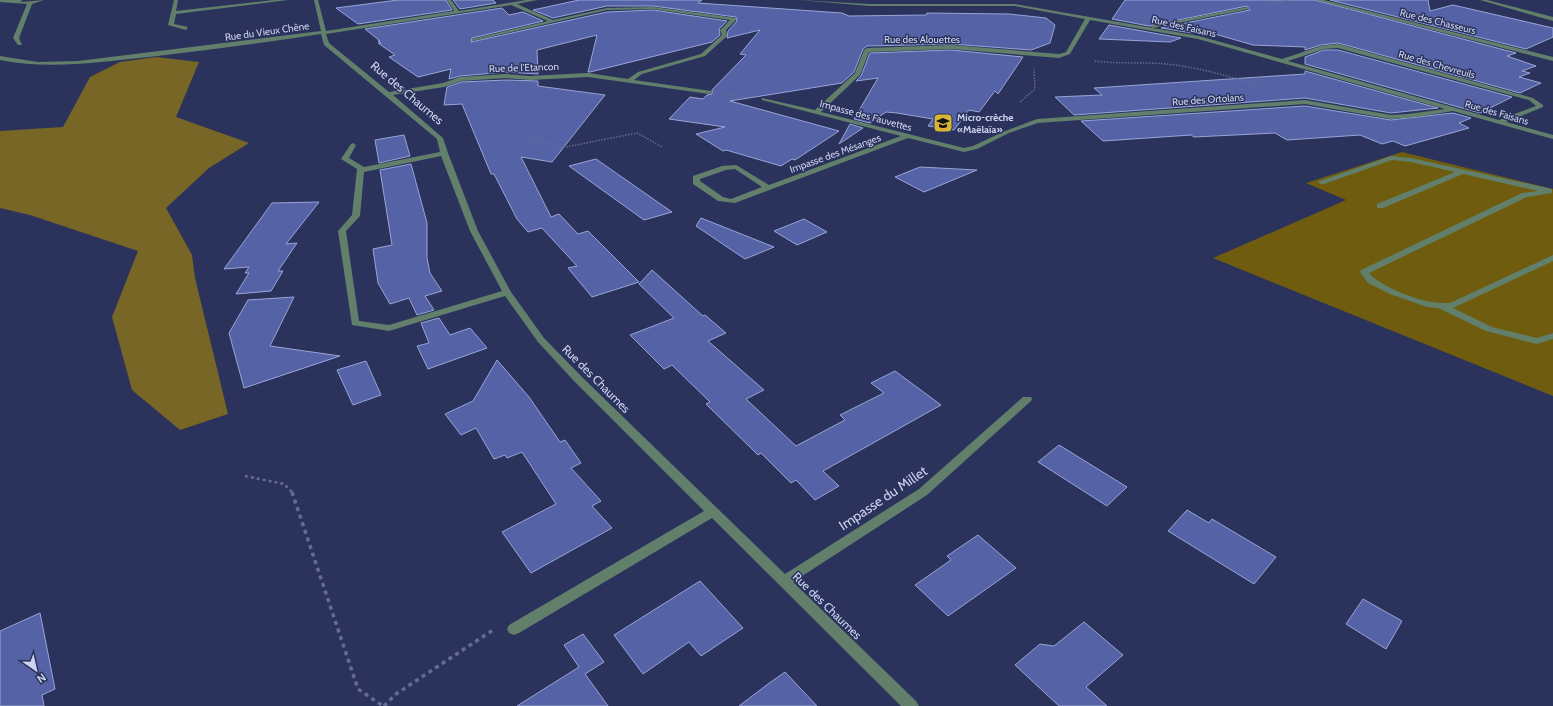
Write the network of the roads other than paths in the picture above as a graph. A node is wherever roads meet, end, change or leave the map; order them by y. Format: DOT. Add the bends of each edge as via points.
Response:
graph roads {
  1 [pos="42,0"];
  2 [pos="176,0"];
  3 [pos="286,0"];
  4 [pos="316,0"];
  5 [pos="449,0"];
  6 [pos="535,0"];
  7 [pos="801,0"];
  8 [pos="1318,0"];
  9 [pos="1482,0"];
  10 [pos="0,1"];
  11 [pos="18,1"];
  12 [pos="894,2"];
  13 [pos="30,3"];
  14 [pos="512,4"];
  15 [pos="1247,8"];
  16 [pos="457,12"];
  17 [pos="173,13"];
  18 [pos="1088,17"];
  19 [pos="1553,19"];
  20 [pos="551,21"];
  21 [pos="186,28"];
  22 [pos="1149,28"];
  23 [pos="323,32"];
  24 [pos="474,40"];
  25 [pos="20,44"];
  26 [pos="0,58"];
  27 [pos="1553,59"];
  28 [pos="1283,61"];
  29 [pos="630,80"];
  30 [pos="709,92"];
  31 [pos="388,94"];
  32 [pos="764,99"];
  33 [pos="1457,110"];
  34 [pos="817,112"];
  35 [pos="1499,122"];
  36 [pos="907,136"];
  37 [pos="1553,137"];
  38 [pos="352,145"];
  39 [pos="964,150"];
  40 [pos="444,153"];
  41 [pos="361,170"];
  42 [pos="1461,172"];
  43 [pos="1321,182"];
  44 [pos="769,188"];
  45 [pos="1551,191"];
  46 [pos="1380,206"];
  47 [pos="1553,258"];
  48 [pos="507,292"];
  49 [pos="1439,306"];
  50 [pos="1553,336"];
  51 [pos="1027,399"];
  52 [pos="712,512"];
  53 [pos="784,581"];
  54 [pos="514,629"];
  55 [pos="911,706"];
  1 -- 13 [label="street"];
  2 -- 17 [label="street"];
  3 -- 17 [label="street"];
  4 -- 23 [label="street, Rue des Chaumes"];
  5 -- 16 [label="street"];
  6 -- 14 [label="street, Rue du Vieux Chêne"];
  7 -- 12 [label="street, Rue des Faisans"];
  8 -- 27 [label="street, Rue des Chasseurs"];
  9 -- 19 [label="street"];
  10 -- 11 [label="street"];
  11 -- 13 [label="street" via="19,4"];
  12 -- 18 [label="street, Rue des Faisans" via="1015,4"];
  13 -- 25 [label="street" via="16,38"];
  14 -- 16 [label="street, Rue du Vieux Chêne"];
  14 -- 20 [label="street"];
  15 -- 22 [label="street" via="1168,22"];
  16 -- 23 [label="street, Rue du Vieux Chêne"];
  17 -- 21 [label="street" via="171,25"];
  18 -- 22 [label="street, Rue des Faisans"];
  18 -- 34 [label="street, Rue des Alouettes" via="1068,53 1059,56 951,47 867,50 858,74"];
  20 -- 24 [label="street"];
  20 -- 29 [label="street" via="606,9 653,8 734,18 723,30 725,34 703,55 640,74"];
  22 -- 28 [label="street, Rue des Faisans" via="1199,38"];
  23 -- 26 [label="street, Rue du Vieux Chêne" via="233,45 72,62 45,63"];
  23 -- 31 [label="street, Rue des Chaumes" via="326,44"];
  28 -- 33 [label="street, Rue des Faisans"];
  28 -- 35 [label="street, Rue des Chevreuils" via="1323,47 1338,46 1531,100 1541,106"];
  29 -- 30 [label="street, Rue de l'Etancon"];
  29 -- 31 [label="street, Rue de l'Etancon" via="572,74 530,78 506,76 460,79"];
  31 -- 40 [label="street, Rue des Chaumes" via="440,138"];
  32 -- 34 [label="street, Impasse des Fauvettes"];
  33 -- 35 [label="street, Rue des Faisans"];
  33 -- 39 [label="street, Rue des Ortolans" via="1397,117 1305,102 1036,121 975,148"];
  34 -- 36 [label="street, Impasse des Fauvettes"];
  35 -- 37 [label="street, Rue des Faisans"];
  36 -- 39 [label="street, Impasse des Fauvettes"];
  36 -- 44 [label="street, Impasse des Mésanges"];
  38 -- 41 [label="street" via="345,159"];
  40 -- 41 [label="street"];
  40 -- 48 [label="street, Rue des Chaumes" via="474,231"];
  41 -- 48 [label="street" via="356,216 342,231 356,323 389,328"];
  42 -- 43 [label="street" via="1391,158"];
  42 -- 45 [label="street"];
  42 -- 46 [label="street"];
  44 -- 44 [label="street, Impasse des Mésanges" via="732,201 721,199 696,182 696,178 724,168 736,167"];
  45 -- 49 [label="street" via="1524,195 1364,272 1371,281 1393,292"];
  47 -- 49 [label="street" via="1451,306"];
  48 -- 52 [label="street, Rue des Chaumes" via="546,346"];
  49 -- 50 [label="street" via="1489,329 1537,341"];
  51 -- 53 [label="street, Impasse du Millet" via="924,492"];
  52 -- 53 [label="street, Rue des Chaumes"];
  52 -- 54 [label="street"];
  53 -- 55 [label="street, Rue des Chaumes"];
}
